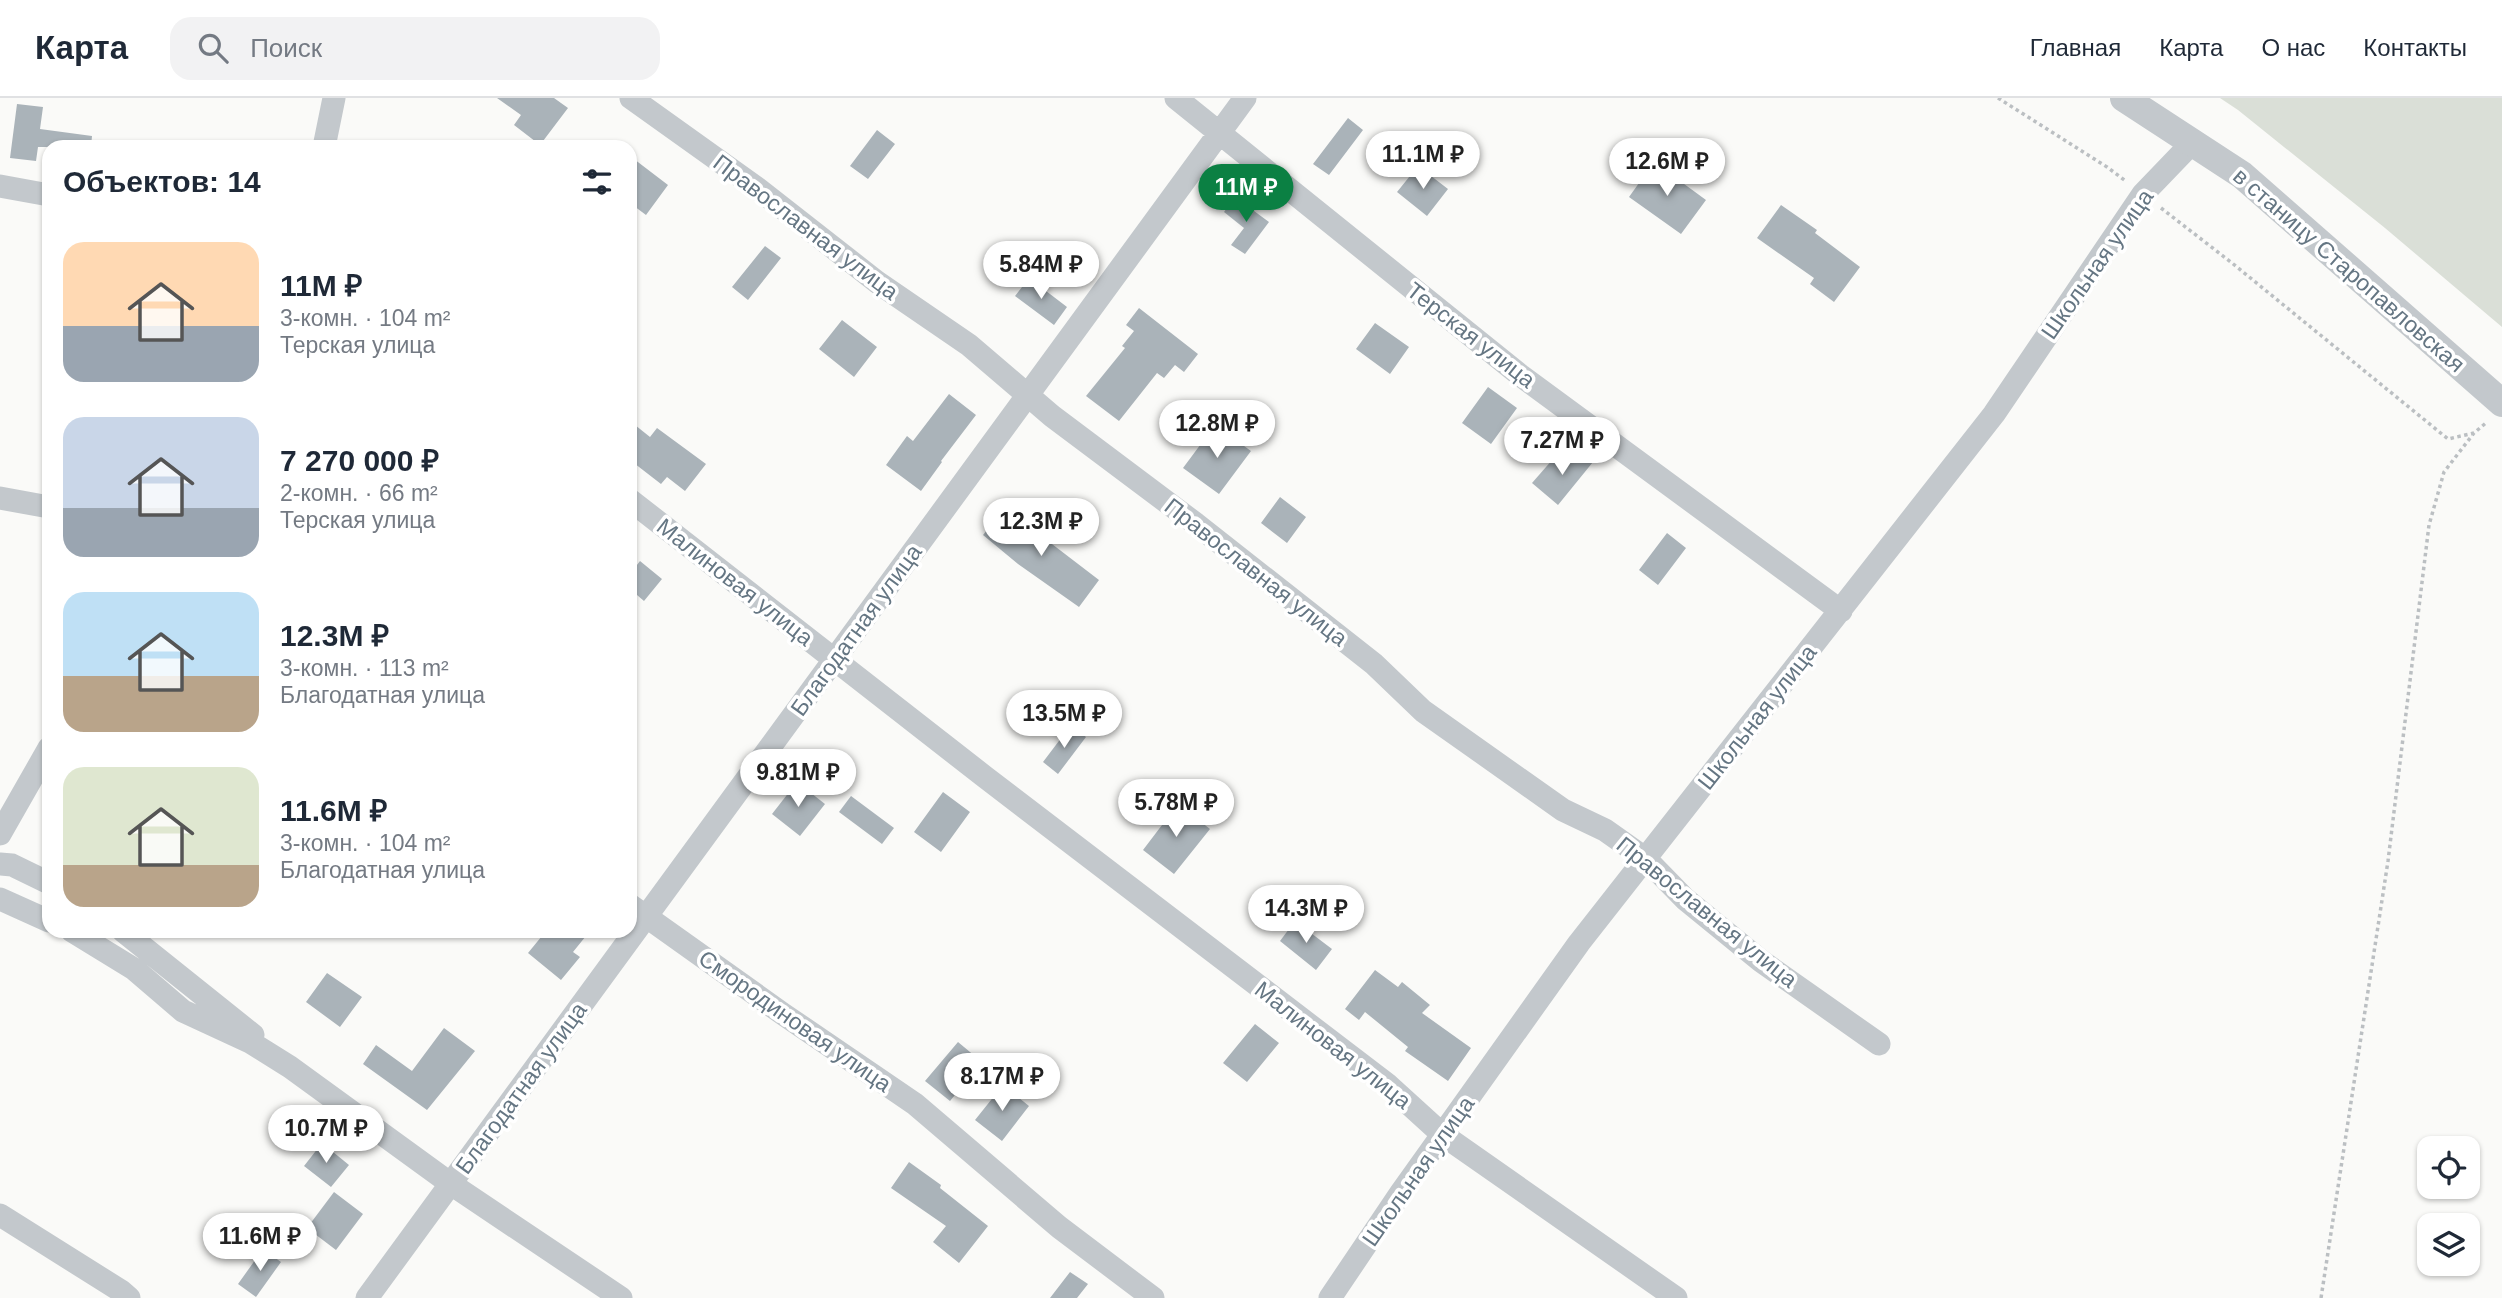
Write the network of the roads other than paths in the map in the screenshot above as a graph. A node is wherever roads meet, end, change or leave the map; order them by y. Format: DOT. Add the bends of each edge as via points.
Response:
graph roads {
  1 [pos="334,98"];
  2 [pos="631,98"];
  3 [pos="1176,98"];
  4 [pos="1245,98"];
  5 [pos="2124,98"];
  6 [pos="1219,134"];
  7 [pos="325,140"];
  8 [pos="2192,142"];
  9 [pos="0,186"];
  10 [pos="42,194"];
  11 [pos="1027,396"];
  12 [pos="2497,410"];
  13 [pos="0,498"];
  14 [pos="42,505"];
  15 [pos="637,505"];
  16 [pos="1841,611"];
  17 [pos="834,660"];
  18 [pos="42,760"];
  19 [pos="0,834"];
  20 [pos="1646,859"];
  21 [pos="0,864"];
  22 [pos="42,880"];
  23 [pos="0,899"];
  24 [pos="638,911"];
  25 [pos="42,918"];
  26 [pos="83,938"];
  27 [pos="131,938"];
  28 [pos="620,938"];
  29 [pos="1880,1044"];
  30 [pos="290,1067"];
  31 [pos="1443,1135"];
  32 [pos="451,1184"];
  33 [pos="0,1215"];
  34 [pos="129,1298"];
  35 [pos="367,1298"];
  36 [pos="621,1298"];
  37 [pos="1153,1298"];
  38 [pos="1330,1298"];
  39 [pos="1676,1298"];
  1 -- 7 [label="street"];
  2 -- 11 [label="street, Православная улица" via="969,345"];
  3 -- 6 [label="street, Терская улица"];
  4 -- 6 [label="street, Благодатная улица"];
  5 -- 8 [label="street, в станицу Старопавловская"];
  6 -- 11 [label="street, Благодатная улица"];
  6 -- 16 [label="street, Терская улица" via="1520,375"];
  8 -- 12 [label="street, в станицу Старопавловская" via="2242,175"];
  8 -- 16 [label="street, Школьная улица" via="2143,194 1994,414"];
  9 -- 10 [label="street"];
  11 -- 17 [label="street, Благодатная улица"];
  11 -- 20 [label="street, Православная улица" via="1374,664 1423,710 1563,810 1605,830"];
  13 -- 14 [label="street"];
  15 -- 17 [label="street, Малиновая улица"];
  16 -- 20 [label="street, Школьная улица"];
  17 -- 24 [label="street, Благодатная улица"];
  17 -- 31 [label="street, Малиновая улица" via="1388,1085"];
  18 -- 19 [label="street"];
  20 -- 29 [label="street, Православная улица" via="1685,900 1761,961"];
  20 -- 31 [label="street, Школьная улица" via="1579,943"];
  21 -- 22 [label="street"];
  23 -- 25 [label="street"];
  24 -- 37 [label="street, Смородиновая улица" via="915,1104 1059,1227"];
  26 -- 30 [label="street" via="134,969 183,1011 250,1042"];
  27 -- 30 [label="street"];
  28 -- 32 [label="street, Благодатная улица"];
  30 -- 32 [label="street"];
  31 -- 38 [label="street, Школьная улица"];
  31 -- 39 [label="street, Малиновая улица"];
  32 -- 35 [label="street, Благодатная улица"];
  32 -- 36 [label="street"];
  33 -- 34 [label="street"];
}
